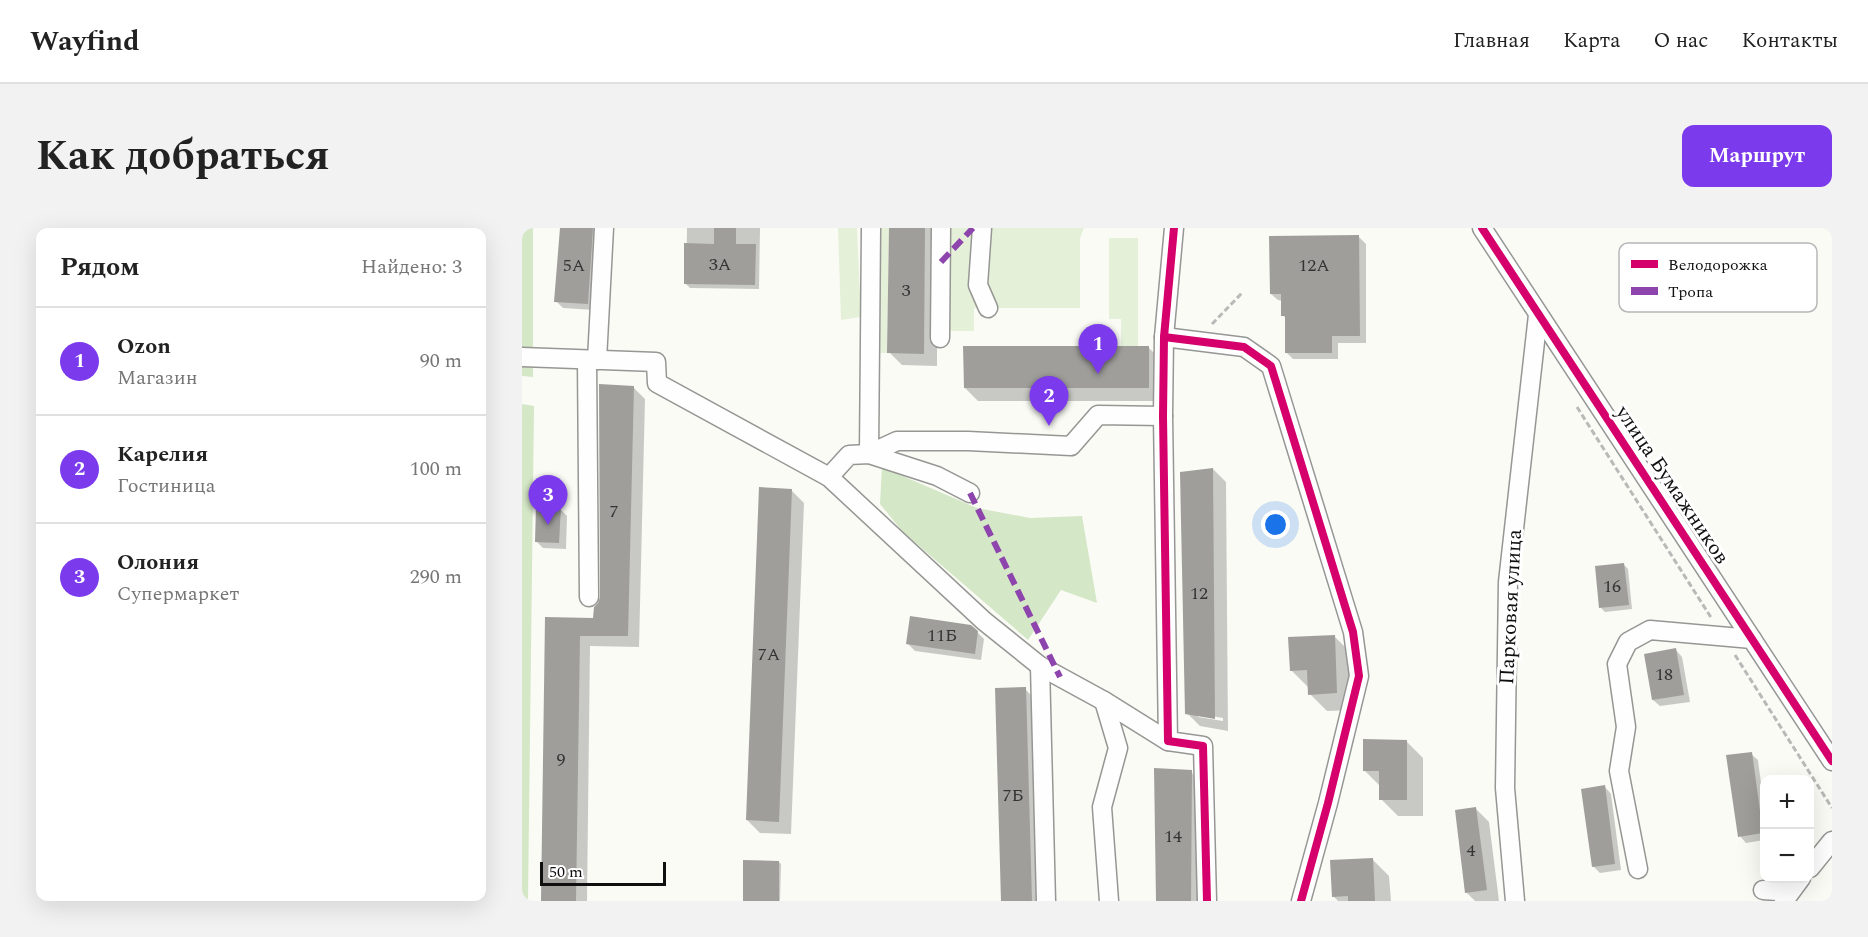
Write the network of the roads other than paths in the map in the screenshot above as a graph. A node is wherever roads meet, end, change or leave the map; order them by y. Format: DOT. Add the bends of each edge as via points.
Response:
graph roads {
  1 [pos="604,228"];
  2 [pos="871,228"];
  3 [pos="941,228"];
  4 [pos="982,228"];
  5 [pos="1174,228"];
  6 [pos="1482,228"];
  7 [pos="988,308"];
  8 [pos="1538,315"];
  9 [pos="1164,337"];
  10 [pos="940,338"];
  11 [pos="522,357"];
  12 [pos="592,360"];
  13 [pos="1162,416"];
  14 [pos="869,454"];
  15 [pos="829,477"];
  16 [pos="970,493"];
  17 [pos="589,597"];
  18 [pos="1752,639"];
  19 [pos="1040,666"];
  20 [pos="1104,701"];
  21 [pos="1168,741"];
  22 [pos="1832,762"];
  23 [pos="1832,841"];
  24 [pos="1814,862"];
  25 [pos="1638,869"];
  26 [pos="1763,890"];
  27 [pos="1791,890"];
  28 [pos="1046,901"];
  29 [pos="1109,901"];
  30 [pos="1207,901"];
  31 [pos="1301,901"];
  32 [pos="1515,901"];
  1 -- 12 [label="street"];
  2 -- 14 [label="street"];
  3 -- 10 [label="street"];
  4 -- 7 [label="street" via="978,285"];
  5 -- 9 [label="street"];
  6 -- 8 [label="street, улица Бумажников"];
  8 -- 18 [label="street, улица Бумажников"];
  8 -- 32 [label="street, Парковая улица" via="1508,582 1505,788"];
  9 -- 13 [label="street"];
  9 -- 31 [label="street" via="1244,347 1271,358 1353,632 1359,676"];
  11 -- 12 [label="street"];
  12 -- 15 [label="street" via="656,362 657,383"];
  12 -- 17 [label="street"];
  13 -- 14 [label="street" via="1098,416 1071,446 897,441"];
  13 -- 21 [label="street"];
  14 -- 15 [label="street" via="849,455"];
  14 -- 16 [label="street" via="937,476"];
  15 -- 19 [label="street" via="984,621"];
  18 -- 22 [label="street, улица Бумажников"];
  18 -- 25 [label="street" via="1650,630 1628,642 1617,664 1626,727 1619,771"];
  19 -- 20 [label="street"];
  19 -- 28 [label="street"];
  20 -- 21 [label="street"];
  20 -- 29 [label="street" via="1118,748 1102,807"];
  21 -- 30 [label="street" via="1203,746"];
  23 -- 24 [label="street"];
  26 -- 27 [label="street"];
}
